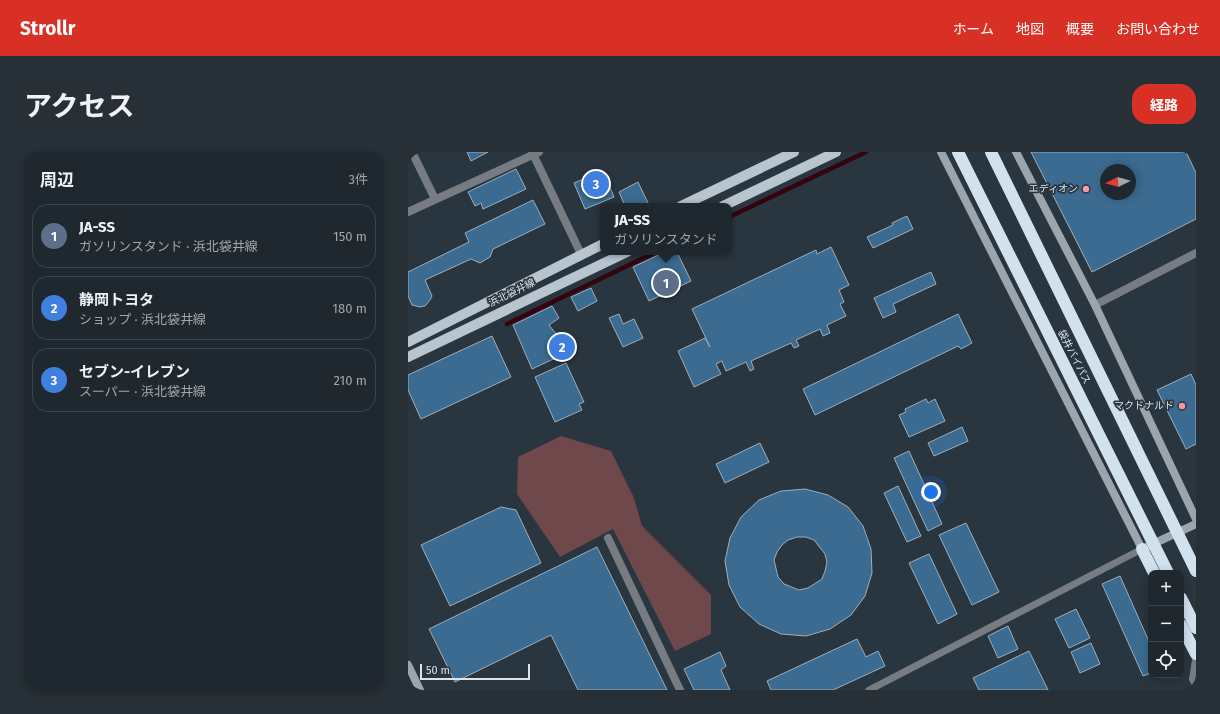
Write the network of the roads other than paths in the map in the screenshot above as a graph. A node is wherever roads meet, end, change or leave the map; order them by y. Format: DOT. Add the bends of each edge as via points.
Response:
graph roads {
  1 [pos="412,152"];
  2 [pos="794,152"];
  3 [pos="836,152"];
  4 [pos="941,152"];
  5 [pos="958,152"];
  6 [pos="991,152"];
  7 [pos="1016,152"];
  8 [pos="535,153"];
  9 [pos="435,199"];
  10 [pos="688,203"];
  11 [pos="729,203"];
  12 [pos="408,212"];
  13 [pos="600,245"];
  14 [pos="1196,253"];
  15 [pos="581,254"];
  16 [pos="621,255"];
  17 [pos="1095,305"];
  18 [pos="408,342"];
  19 [pos="408,357"];
  20 [pos="1196,519"];
  21 [pos="1196,524"];
  22 [pos="608,538"];
  23 [pos="1142,549"];
  24 [pos="1152,570"];
  25 [pos="1167,570"];
  26 [pos="1196,572"];
  27 [pos="1184,604"];
  28 [pos="1196,628"];
  29 [pos="1184,631"];
  30 [pos="1196,654"];
  31 [pos="1196,660"];
  32 [pos="408,665"];
  33 [pos="1196,685"];
  34 [pos="420,690"];
  35 [pos="680,690"];
  36 [pos="869,690"];
  1 -- 9 [label="street"];
  2 -- 10 [label="main road"];
  3 -- 11 [label="main road"];
  4 -- 23 [label="street"];
  5 -- 25 [label="highway, 袋井バイパス, bridge"];
  6 -- 26 [label="highway, 袋井バイパス, bridge"];
  7 -- 17 [label="street"];
  8 -- 9 [label="street"];
  8 -- 15 [label="street"];
  9 -- 12 [label="street"];
  13 -- 15 [label="main road, 浜北袋井線"];
  14 -- 17 [label="street"];
  15 -- 18 [label="main road, 浜北袋井線"];
  16 -- 19 [label="main road, 浜北袋井線"];
  17 -- 20 [label="street"];
  21 -- 23 [label="street"];
  22 -- 35 [label="street"];
  23 -- 24 [label="highway"];
  23 -- 36 [label="lane"];
  27 -- 28 [label="highway"];
  29 -- 30 [label="highway"];
  31 -- 33 [label="street" via="1193,679"];
  32 -- 34 [label="street"];
}
